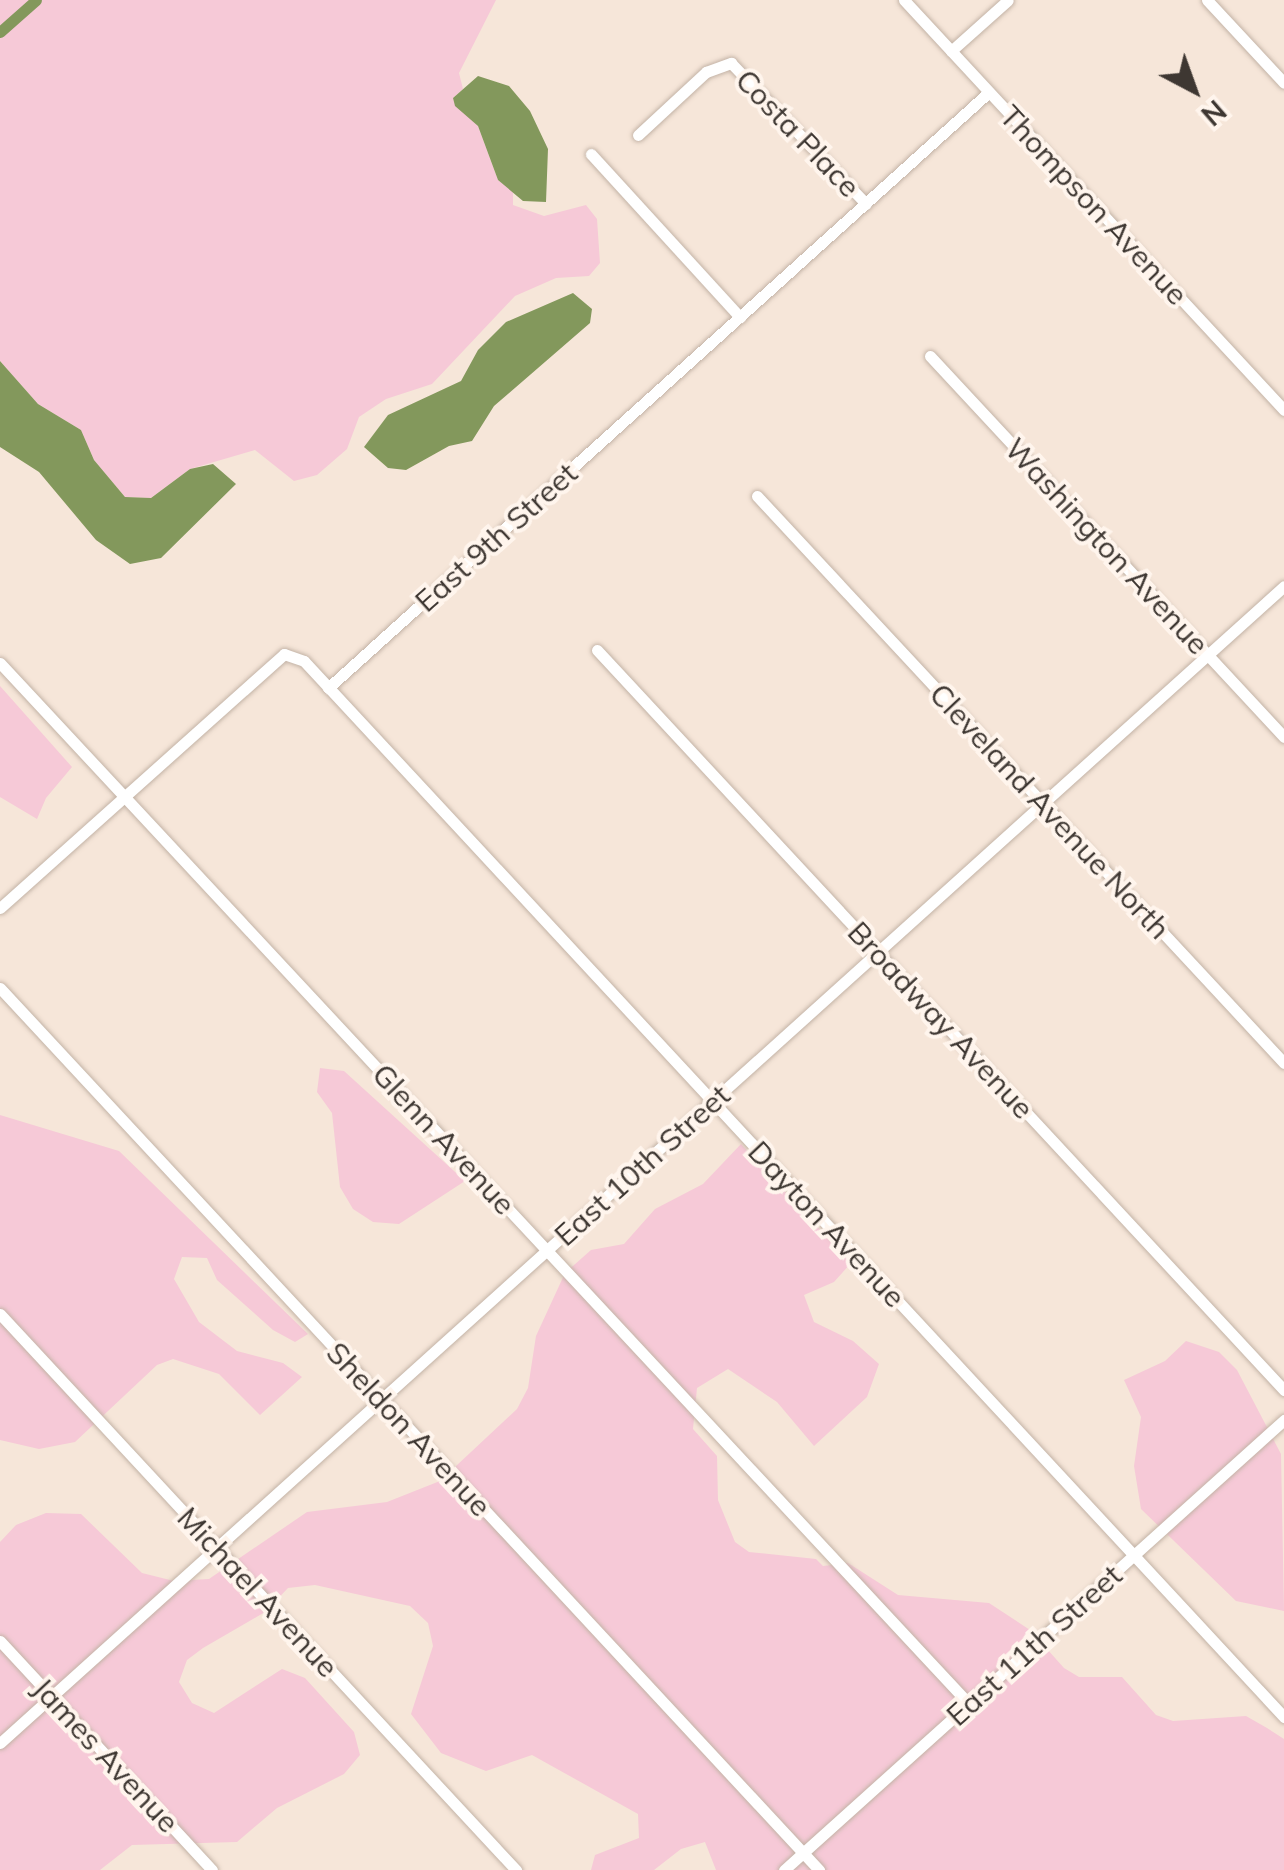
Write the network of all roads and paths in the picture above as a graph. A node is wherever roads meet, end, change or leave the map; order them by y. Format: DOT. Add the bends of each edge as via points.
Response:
graph roads {
  1 [pos="904,0"];
  2 [pos="1008,0"];
  3 [pos="1207,0"];
  4 [pos="951,50"];
  5 [pos="1284,83"];
  6 [pos="989,92"];
  7 [pos="638,136"];
  8 [pos="592,154"];
  9 [pos="866,204"];
  10 [pos="740,317"];
  11 [pos="930,356"];
  12 [pos="1284,410"];
  13 [pos="757,496"];
  14 [pos="1284,586"];
  15 [pos="598,650"];
  16 [pos="1208,655"];
  17 [pos="0,664"];
  18 [pos="328,688"];
  19 [pos="1284,737"];
  20 [pos="125,795"];
  21 [pos="1043,804"];
  22 [pos="0,908"];
  23 [pos="878,952"];
  24 [pos="0,988"];
  25 [pos="1284,1063"];
  26 [pos="712,1102"];
  27 [pos="547,1250"];
  28 [pos="0,1314"];
  29 [pos="1284,1390"];
  30 [pos="381,1399"];
  31 [pos="1284,1420"];
  32 [pos="216,1548"];
  33 [pos="1134,1555"];
  34 [pos="0,1641"];
  35 [pos="52,1696"];
  36 [pos="969,1704"];
  37 [pos="1284,1716"];
  38 [pos="0,1743"];
  39 [pos="803,1854"];
  40 [pos="212,1870"];
  41 [pos="516,1870"];
  42 [pos="784,1870"];
  43 [pos="818,1870"];
  1 -- 4 [label="street, Thompson Avenue"];
  2 -- 4 [label="street"];
  3 -- 5 [label="street"];
  4 -- 6 [label="street, Thompson Avenue"];
  6 -- 9 [label="street, East 9th Street"];
  6 -- 12 [label="street, Thompson Avenue"];
  7 -- 9 [label="street, Costa Place" via="706,72 731,63"];
  8 -- 10 [label="street"];
  9 -- 10 [label="street, East 9th Street"];
  10 -- 18 [label="street, East 9th Street"];
  11 -- 16 [label="street, Washington Avenue"];
  13 -- 21 [label="street, Cleveland Avenue North"];
  14 -- 16 [label="street, East 10th Street"];
  15 -- 23 [label="street, Broadway Avenue"];
  16 -- 19 [label="street, Washington Avenue"];
  16 -- 21 [label="street, East 10th Street"];
  17 -- 20 [label="street, Glenn Avenue"];
  18 -- 20 [label="street" via="304,661 284,654"];
  18 -- 26 [label="street, Dayton Avenue"];
  20 -- 22 [label="street"];
  20 -- 27 [label="street, Glenn Avenue"];
  21 -- 23 [label="street, East 10th Street"];
  21 -- 25 [label="street, Cleveland Avenue North"];
  23 -- 26 [label="street, East 10th Street"];
  23 -- 29 [label="street, Broadway Avenue"];
  24 -- 30 [label="street, Sheldon Avenue"];
  26 -- 27 [label="street, East 10th Street"];
  26 -- 33 [label="street, Dayton Avenue"];
  27 -- 30 [label="street, East 10th Street"];
  27 -- 36 [label="street, Glenn Avenue"];
  28 -- 32 [label="street, Michael Avenue"];
  30 -- 32 [label="street, East 10th Street"];
  30 -- 39 [label="street, Sheldon Avenue"];
  31 -- 33 [label="street, East 11th Street"];
  32 -- 35 [label="street, East 10th Street"];
  32 -- 41 [label="street, Michael Avenue"];
  33 -- 36 [label="street, East 11th Street"];
  33 -- 37 [label="street, Dayton Avenue"];
  34 -- 35 [label="street, James Avenue"];
  35 -- 38 [label="street, East 10th Street"];
  35 -- 40 [label="street, James Avenue"];
  36 -- 39 [label="street, East 11th Street"];
  39 -- 42 [label="street, East 11th Street"];
  39 -- 43 [label="street, Sheldon Avenue"];
}
